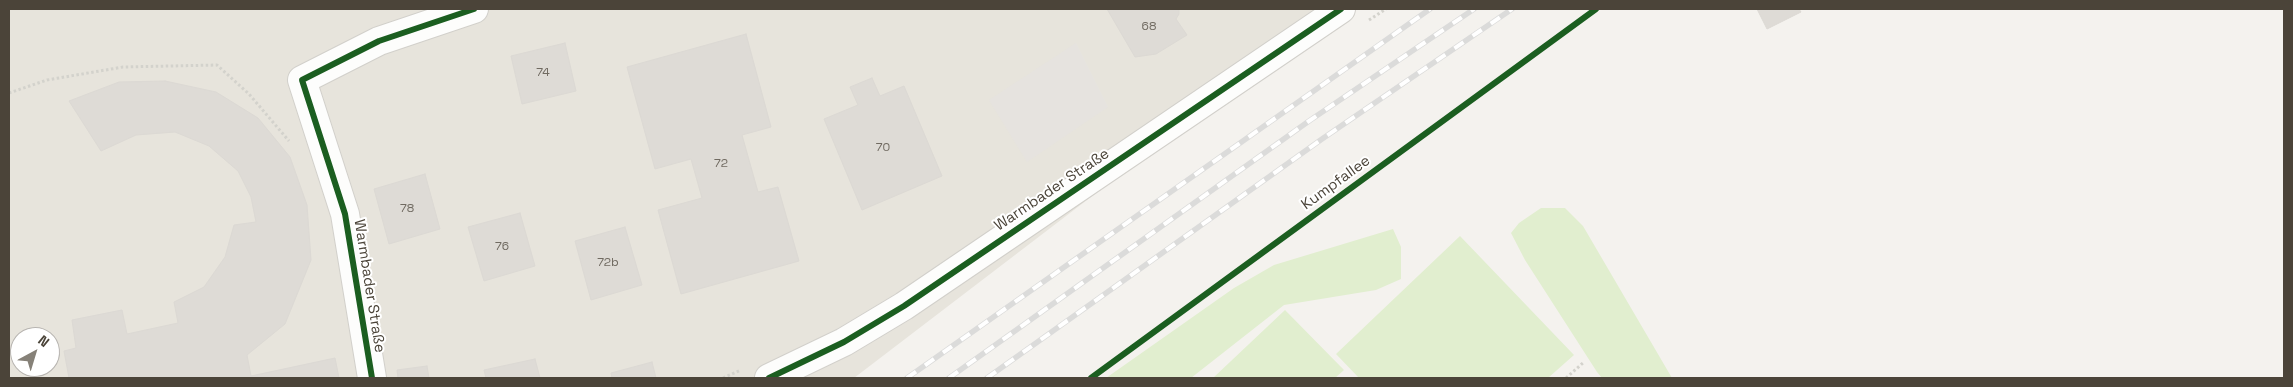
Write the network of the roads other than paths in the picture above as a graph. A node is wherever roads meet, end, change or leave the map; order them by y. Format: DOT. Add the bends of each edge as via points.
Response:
graph roads {
  1 [pos="474,9"];
  2 [pos="1341,9"];
  3 [pos="372,378"];
  4 [pos="769,378"];
  1 -- 3 [label="street, Warmbader Straße" via="379,41 302,80 345,214"];
  2 -- 4 [label="street, Warmbader Straße" via="904,306 844,342"];
}
